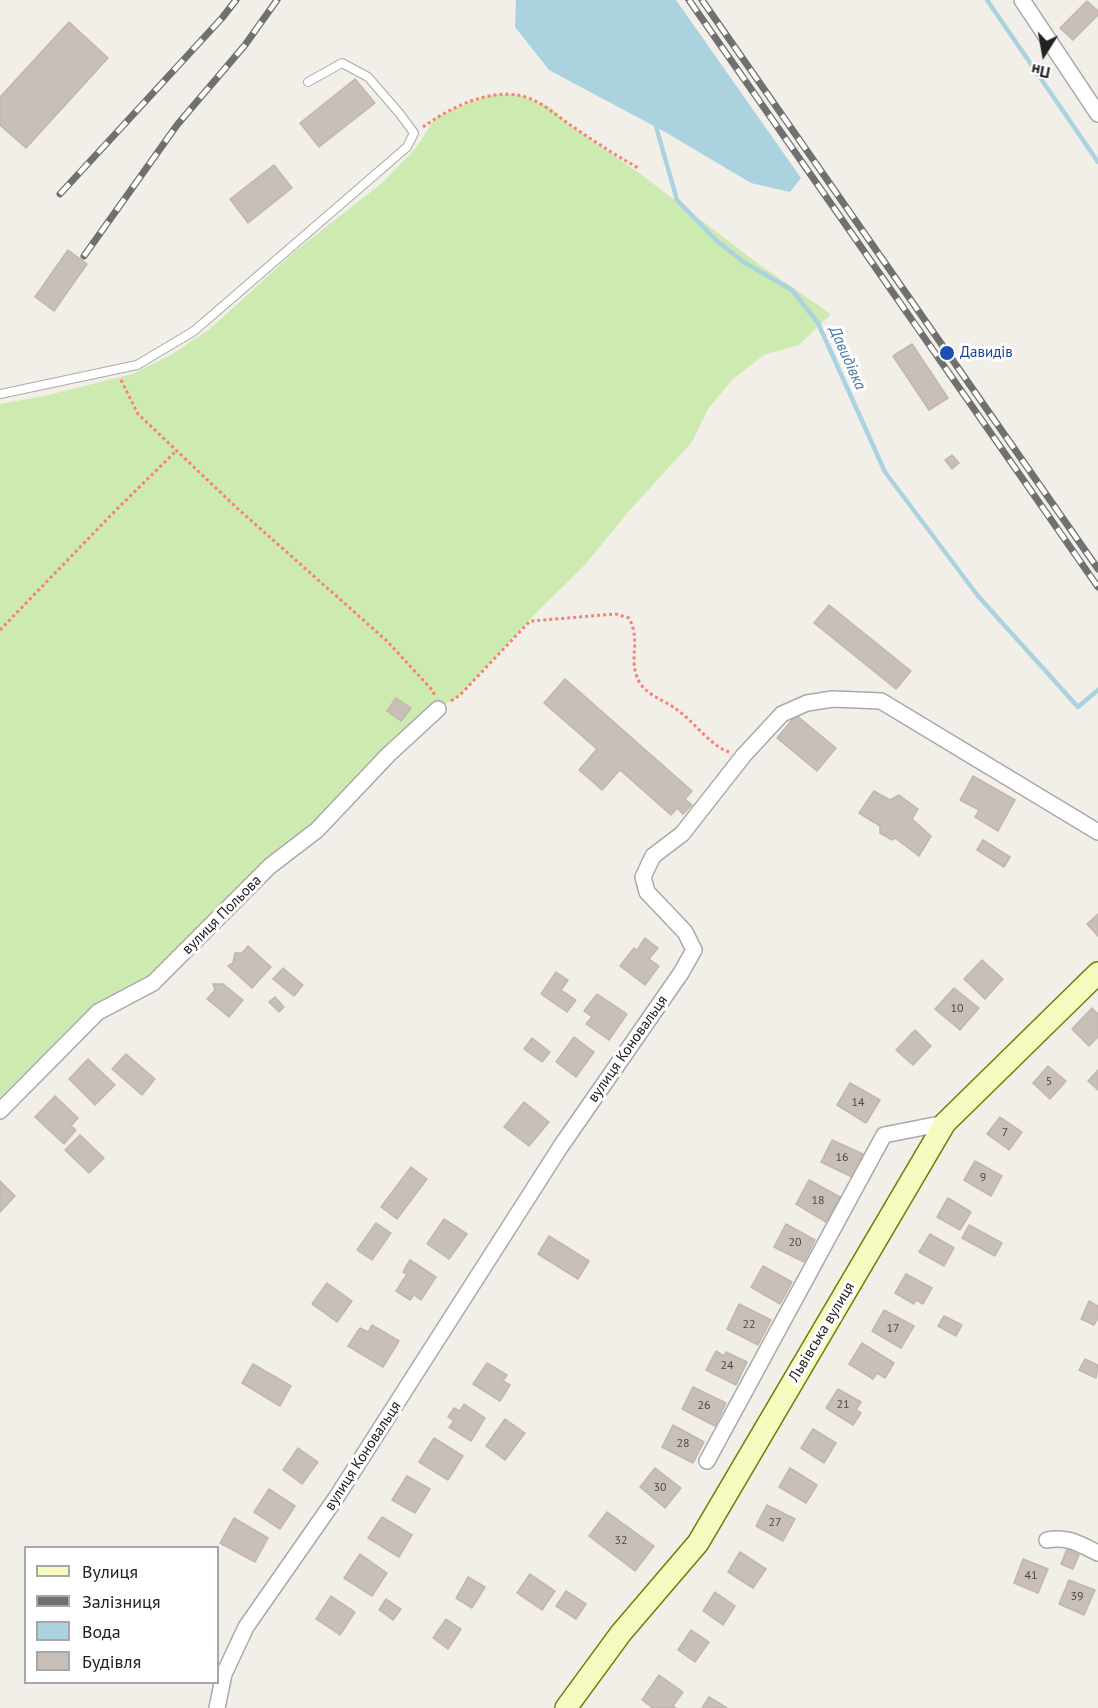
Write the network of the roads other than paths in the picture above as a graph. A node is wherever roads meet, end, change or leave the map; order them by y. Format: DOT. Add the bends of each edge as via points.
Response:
graph roads {
  1 [pos="1022,0"];
  2 [pos="309,82"];
  3 [pos="1098,114"];
  4 [pos="0,394"];
  5 [pos="438,709"];
  6 [pos="1098,832"];
  7 [pos="1098,973"];
  8 [pos="0,1112"];
  9 [pos="945,1123"];
  10 [pos="706,1461"];
  11 [pos="1047,1540"];
  12 [pos="1098,1553"];
  13 [pos="217,1708"];
  14 [pos="566,1708"];
  1 -- 3 [label="street"];
  2 -- 4 [label="lane" via="342,63 368,77 414,133 407,147 194,331 137,365"];
  5 -- 8 [label="street, вулиця Польова" via="317,830 270,866 153,983 98,1012"];
  6 -- 13 [label="street, вулиця Коновальця" via="881,701 833,699 807,703 782,714 682,834 652,856 643,877 647,892 684,932 694,950 561,1146 336,1498 246,1627 224,1674"];
  7 -- 9 [label="street, Львівська вулиця"];
  9 -- 10 [label="street" via="884,1136"];
  9 -- 14 [label="street, Львівська вулиця" via="698,1543 621,1634"];
  11 -- 12 [label="street" via="1060,1538"];
}
